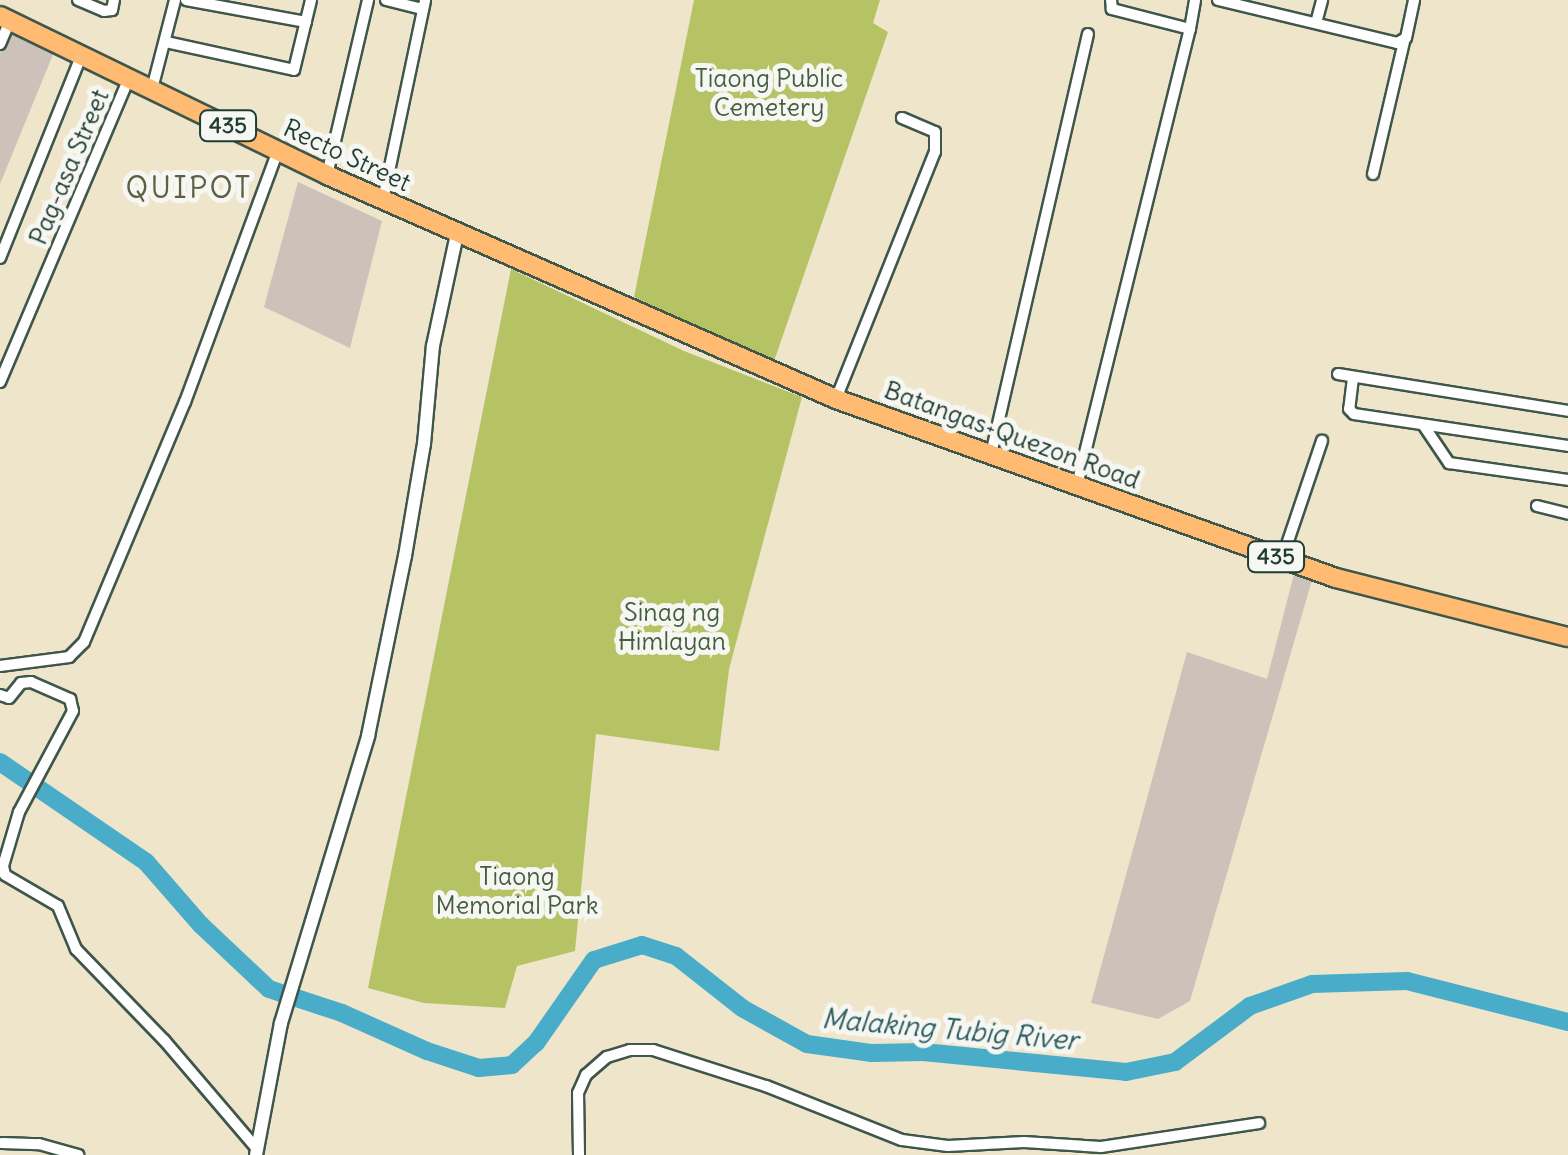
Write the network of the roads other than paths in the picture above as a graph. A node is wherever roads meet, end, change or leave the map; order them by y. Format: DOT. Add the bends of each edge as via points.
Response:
graph roads {
  1 [pos="78,0"];
  2 [pos="175,0"];
  3 [pos="186,0"];
  4 [pos="311,0"];
  5 [pos="368,0"];
  6 [pos="386,0"];
  7 [pos="1112,0"];
  8 [pos="1196,0"];
  9 [pos="1218,0"];
  10 [pos="1322,0"];
  11 [pos="1414,0"];
  12 [pos="424,4"];
  13 [pos="113,5"];
  14 [pos="5,19"];
  15 [pos="306,22"];
  16 [pos="1316,23"];
  17 [pos="1190,29"];
  18 [pos="1088,34"];
  19 [pos="166,42"];
  20 [pos="1404,42"];
  21 [pos="0,44"];
  22 [pos="81,56"];
  23 [pos="129,78"];
  24 [pos="152,89"];
  25 [pos="902,118"];
  26 [pos="278,150"];
  27 [pos="1373,174"];
  28 [pos="327,175"];
  29 [pos="383,200"];
  30 [pos="456,234"];
  31 [pos="0,258"];
  32 [pos="1338,374"];
  33 [pos="1353,378"];
  34 [pos="0,382"];
  35 [pos="836,399"];
  36 [pos="1568,410"];
  37 [pos="1424,426"];
  38 [pos="1322,441"];
  39 [pos="1568,446"];
  40 [pos="991,454"];
  41 [pos="1568,480"];
  42 [pos="1077,485"];
  43 [pos="1537,506"];
  44 [pos="1568,514"];
  45 [pos="1282,559"];
  46 [pos="1568,637"];
  47 [pos="0,666"];
  48 [pos="0,695"];
  49 [pos="1260,1123"];
  50 [pos="917,1142"];
  51 [pos="2,1143"];
  52 [pos="1002,1150"];
  53 [pos="1064,1151"];
  54 [pos="260,1153"];
  55 [pos="78,1155"];
  56 [pos="579,1155"];
  57 [pos="918,1155"];
  1 -- 13 [label="street" via="104,11"];
  2 -- 19 [label="street"];
  3 -- 15 [label="street"];
  4 -- 15 [label="street"];
  5 -- 28 [label="street"];
  6 -- 12 [label="street"];
  7 -- 17 [label="street" via="1112,9"];
  8 -- 17 [label="street"];
  9 -- 16 [label="street"];
  10 -- 16 [label="street"];
  11 -- 20 [label="street"];
  12 -- 29 [label="street"];
  14 -- 21 [label="street"];
  14 -- 22 [label="main road, Recto Street / 435"];
  15 -- 19 [label="street" via="297,68"];
  16 -- 20 [label="street"];
  17 -- 42 [label="street"];
  18 -- 40 [label="street"];
  19 -- 24 [label="street"];
  20 -- 27 [label="street"];
  22 -- 23 [label="main road, Recto Street / 435"];
  22 -- 31 [label="street"];
  23 -- 24 [label="main road, Recto Street / 435"];
  23 -- 34 [label="street, Pag-asa Street"];
  24 -- 26 [label="main road, Recto Street / 435"];
  25 -- 35 [label="street" via="935,132 935,152"];
  26 -- 28 [label="main road, Recto Street / 435"];
  26 -- 47 [label="street" via="185,402 84,642 69,658"];
  28 -- 29 [label="main road, Recto Street / 435"];
  29 -- 30 [label="main road, Recto Street / 435"];
  30 -- 35 [label="main road, Batangas-Quezon Road / 435"];
  30 -- 54 [label="street" via="433,346 405,556 368,736 281,1024"];
  32 -- 33 [label="street"];
  33 -- 36 [label="street"];
  33 -- 37 [label="street" via="1350,412"];
  35 -- 40 [label="main road, Batangas-Quezon Road / 435"];
  37 -- 39 [label="street"];
  37 -- 41 [label="street" via="1449,463"];
  38 -- 45 [label="street"];
  40 -- 42 [label="main road, Batangas-Quezon Road / 435"];
  42 -- 45 [label="main road, Batangas-Quezon Road / 435"];
  43 -- 44 [label="street"];
  45 -- 46 [label="main road, Batangas-Quezon Road / 435"];
  48 -- 54 [label="street" via="9,698 21,682 32,682 70,698 73,711 19,812 6,875 58,906 76,949"];
  49 -- 53 [label="street"];
  50 -- 52 [label="street"];
  50 -- 56 [label="street" via="766,1086 653,1050 630,1050 607,1057 586,1075 578,1093"];
  50 -- 57 [label="street"];
  51 -- 55 [label="street"];
  52 -- 53 [label="street" via="1024,1142"];
}
